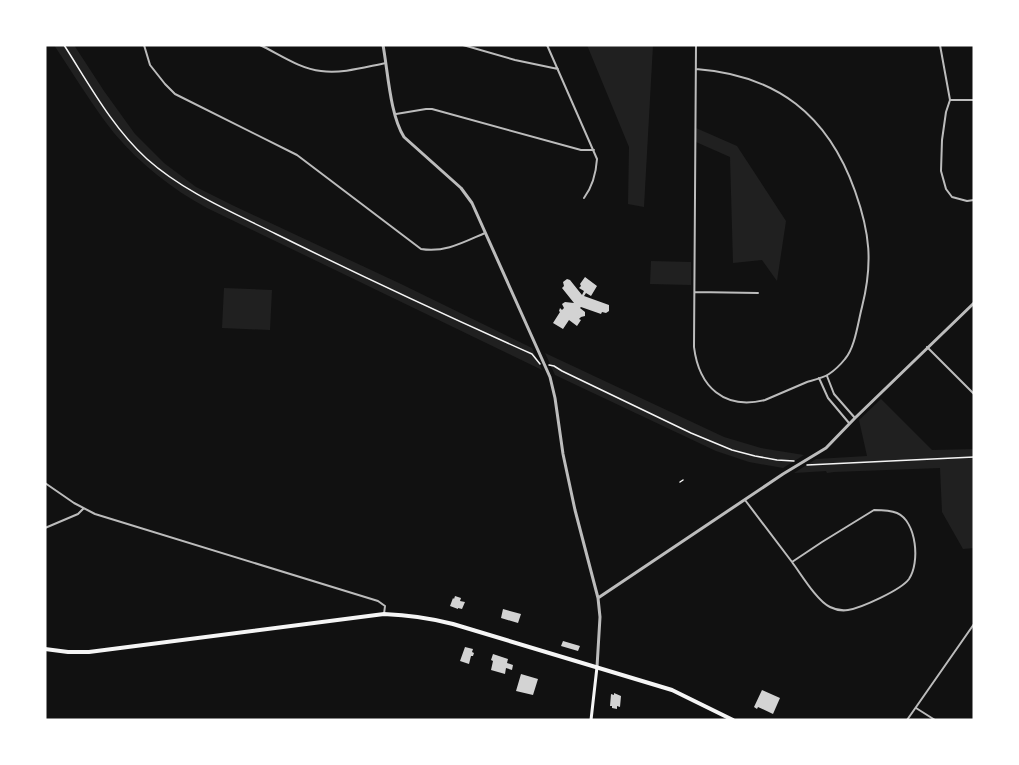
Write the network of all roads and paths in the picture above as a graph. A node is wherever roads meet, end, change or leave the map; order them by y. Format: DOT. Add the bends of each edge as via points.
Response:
graph roads {
  1 [pos="64,45"];
  2 [pos="144,45"];
  3 [pos="260,45"];
  4 [pos="383,45"];
  5 [pos="463,45"];
  6 [pos="547,45"];
  7 [pos="696,45"];
  8 [pos="940,45"];
  9 [pos="386,63"];
  10 [pos="558,69"];
  11 [pos="696,69"];
  12 [pos="951,100"];
  13 [pos="974,100"];
  14 [pos="395,114"];
  15 [pos="594,150"];
  16 [pos="584,198"];
  17 [pos="974,200"];
  18 [pos="485,233"];
  19 [pos="694,292"];
  20 [pos="758,292"];
  21 [pos="974,303"];
  22 [pos="927,347"];
  23 [pos="549,365"];
  24 [pos="542,367"];
  25 [pos="827,376"];
  26 [pos="819,378"];
  27 [pos="974,394"];
  28 [pos="855,418"];
  29 [pos="849,424"];
  30 [pos="974,457"];
  31 [pos="796,462"];
  32 [pos="806,464"];
  33 [pos="45,483"];
  34 [pos="745,500"];
  35 [pos="83,509"];
  36 [pos="45,528"];
  37 [pos="792,562"];
  38 [pos="598,598"];
  39 [pos="384,614"];
  40 [pos="974,624"];
  41 [pos="45,649"];
  42 [pos="597,667"];
  43 [pos="916,708"];
  44 [pos="591,720"];
  45 [pos="734,720"];
  46 [pos="907,720"];
  47 [pos="934,720"];
  1 -- 24 [label="path" via="131,144 187,189 532,354"];
  2 -- 18 [label="street" via="150,65 175,94 297,155 421,249 444,250"];
  3 -- 9 [label="street" via="321,71"];
  4 -- 9 [label="street"];
  5 -- 10 [label="street"];
  6 -- 10 [label="street"];
  7 -- 11 [label="street"];
  8 -- 12 [label="street"];
  9 -- 14 [label="street"];
  10 -- 15 [label="street"];
  11 -- 19 [label="street"];
  11 -- 25 [label="street" via="728,72 752,80 797,104 834,144 848,171 869,243 868,282 848,356"];
  12 -- 13 [label="street"];
  12 -- 17 [label="street" via="942,140 941,171 952,197"];
  14 -- 15 [label="street" via="432,109 581,150"];
  14 -- 18 [label="street" via="404,137 465,193"];
  15 -- 16 [label="street" via="597,173"];
  18 -- 38 [label="street" via="550,377 574,510"];
  19 -- 20 [label="street"];
  19 -- 26 [label="street" via="696,362 704,381 719,394 731,400 755,402"];
  21 -- 22 [label="street"];
  22 -- 27 [label="street"];
  22 -- 28 [label="street"];
  23 -- 31 [label="path" via="691,434 732,450"];
  25 -- 26 [label="street"];
  25 -- 28 [label="street" via="834,394"];
  26 -- 29 [label="street" via="828,398"];
  28 -- 29 [label="street"];
  29 -- 34 [label="street" via="826,448"];
  30 -- 32 [label="path"];
  33 -- 35 [label="street"];
  34 -- 37 [label="street"];
  34 -- 38 [label="street"];
  35 -- 36 [label="street"];
  35 -- 39 [label="street" via="378,601 385,606"];
  37 -- 37 [label="street" via="822,602 838,610 856,608 909,579 915,562 913,531 899,514 874,510"];
  38 -- 42 [label="street"];
  39 -- 41 [label="main road" via="107,650"];
  39 -- 42 [label="main road" via="426,617"];
  40 -- 43 [label="street"];
  42 -- 44 [label="main road"];
  42 -- 45 [label="main road" via="672,690"];
  43 -- 46 [label="street"];
  43 -- 47 [label="street"];
}
